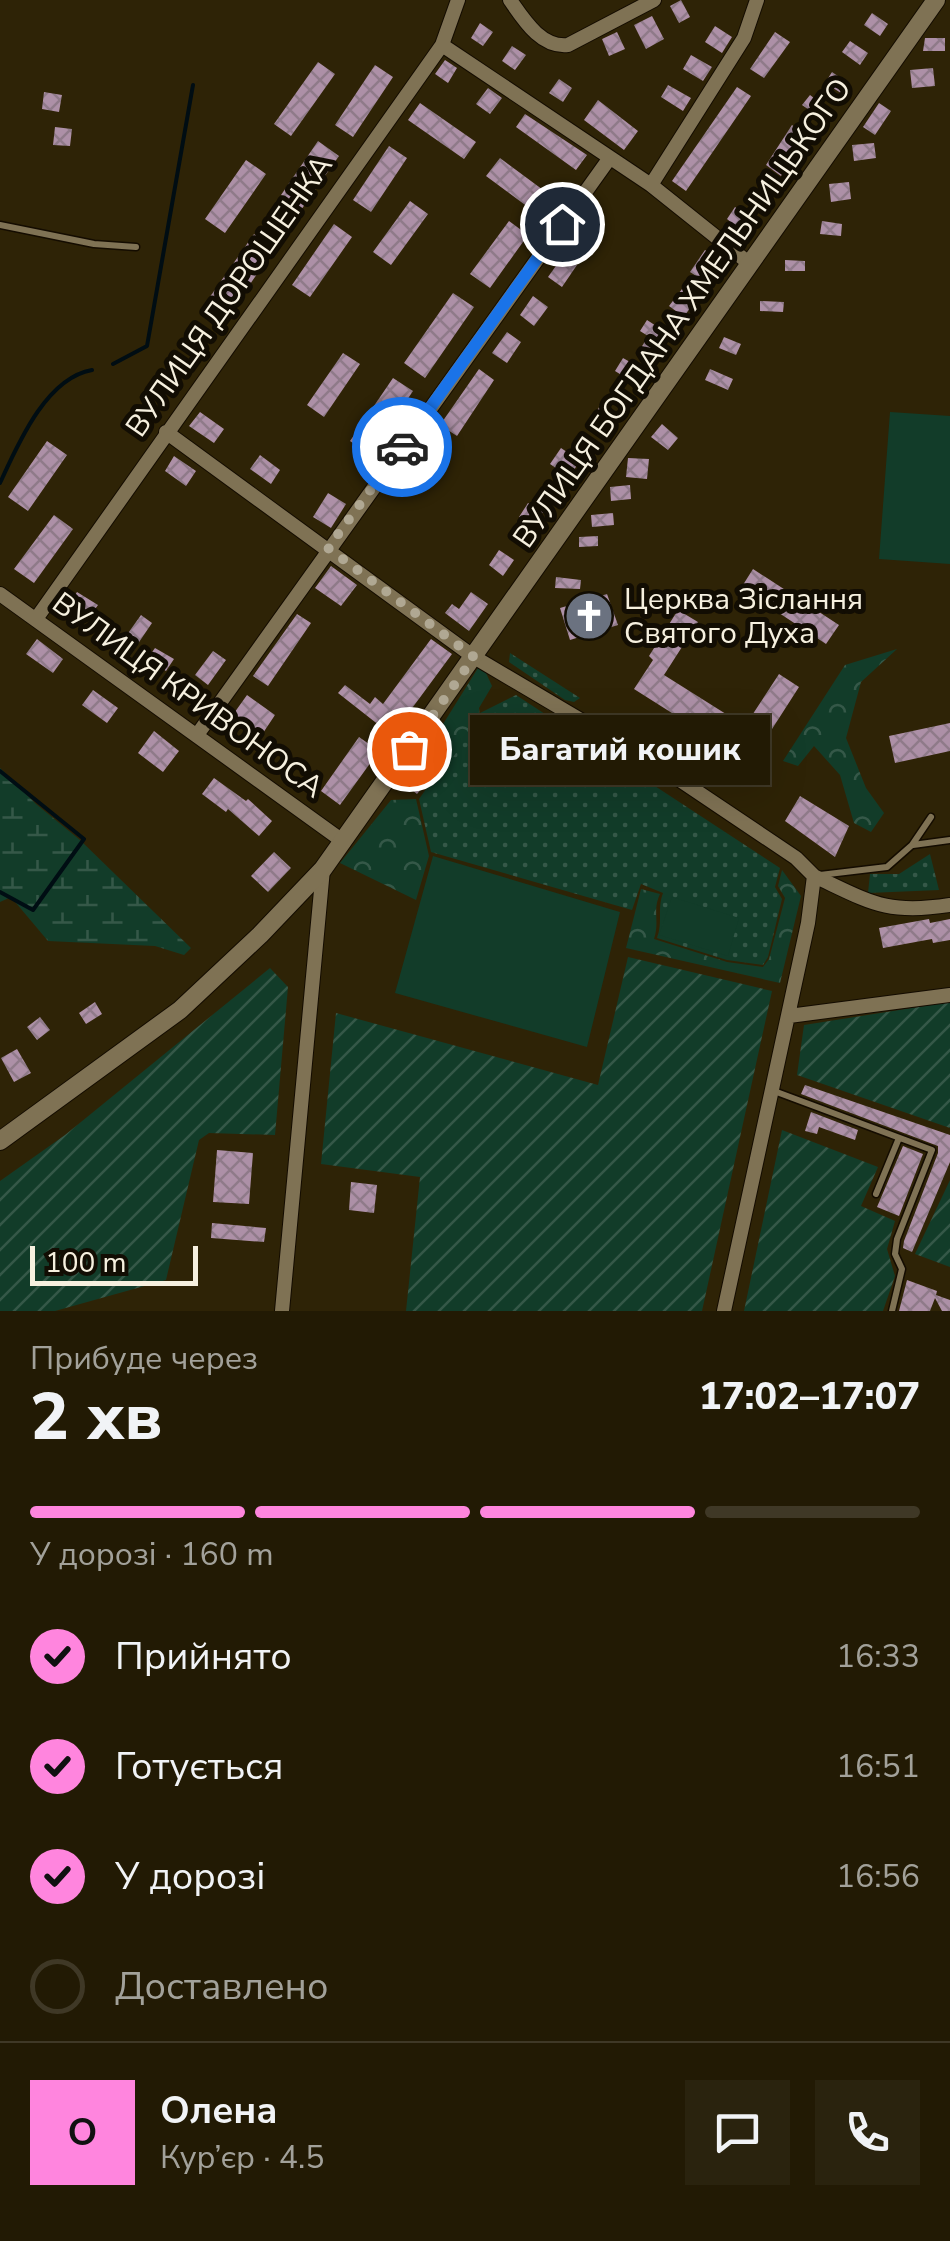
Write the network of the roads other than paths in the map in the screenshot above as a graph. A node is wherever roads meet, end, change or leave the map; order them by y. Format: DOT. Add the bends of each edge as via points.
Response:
graph roads {
  1 [pos="458,0"];
  2 [pos="510,0"];
  3 [pos="654,0"];
  4 [pos="756,0"];
  5 [pos="936,0"];
  6 [pos="442,45"];
  7 [pos="610,159"];
  8 [pos="651,185"];
  9 [pos="0,225"];
  10 [pos="136,247"];
  11 [pos="750,264"];
  12 [pos="166,432"];
  13 [pos="328,548"];
  14 [pos="0,594"];
  15 [pos="36,620"];
  16 [pos="474,657"];
  17 [pos="197,735"];
  18 [pos="931,817"];
  19 [pos="950,840"];
  20 [pos="344,842"];
  21 [pos="912,845"];
  22 [pos="322,869"];
  23 [pos="814,876"];
  24 [pos="950,905"];
  25 [pos="950,995"];
  26 [pos="789,1016"];
  27 [pos="772,1090"];
  28 [pos="899,1138"];
  29 [pos="0,1141"];
  30 [pos="876,1194"];
  31 [pos="282,1311"];
  32 [pos="724,1311"];
  33 [pos="892,1311"];
  1 -- 6 [label="street, ВУЛИЦЯ ДОРОШЕНКА"];
  2 -- 3 [label="street" via="534,31 558,46"];
  4 -- 8 [label="street" via="744,38"];
  5 -- 11 [label="street, ВУЛИЦЯ БОГДАНА ХМЕЛЬНИЦЬКОГО"];
  6 -- 7 [label="street"];
  6 -- 12 [label="street, ВУЛИЦЯ ДОРОШЕНКА"];
  7 -- 8 [label="street"];
  7 -- 13 [label="street"];
  8 -- 11 [label="street"];
  9 -- 10 [label="lane"];
  11 -- 16 [label="street, ВУЛИЦЯ БОГДАНА ХМЕЛЬНИЦЬКОГО"];
  12 -- 13 [label="street"];
  12 -- 15 [label="street, ВУЛИЦЯ ДОРОШЕНКА"];
  13 -- 16 [label="street"];
  13 -- 17 [label="street"];
  14 -- 15 [label="street, ВУЛИЦЯ КРИВОНОСА"];
  15 -- 17 [label="street, ВУЛИЦЯ КРИВОНОСА"];
  16 -- 20 [label="street, ВУЛИЦЯ БОГДАНА ХМЕЛЬНИЦЬКОГО"];
  16 -- 23 [label="street" via="662,768"];
  17 -- 20 [label="street, ВУЛИЦЯ КРИВОНОСА"];
  18 -- 21 [label="lane"];
  19 -- 21 [label="lane"];
  20 -- 22 [label="street, ВУЛИЦЯ БОГДАНА ХМЕЛЬНИЦЬКОГО"];
  21 -- 23 [label="lane" via="887,867"];
  22 -- 29 [label="street, ВУЛИЦЯ БОГДАНА ХМЕЛЬНИЦЬКОГО" via="180,1010"];
  22 -- 31 [label="street"];
  23 -- 24 [label="street" via="897,910"];
  23 -- 26 [label="street"];
  25 -- 26 [label="street"];
  26 -- 27 [label="street"];
  27 -- 28 [label="lane"];
  27 -- 32 [label="street"];
  28 -- 30 [label="lane"];
  28 -- 33 [label="lane" via="932,1150 897,1239 902,1269"];
}
